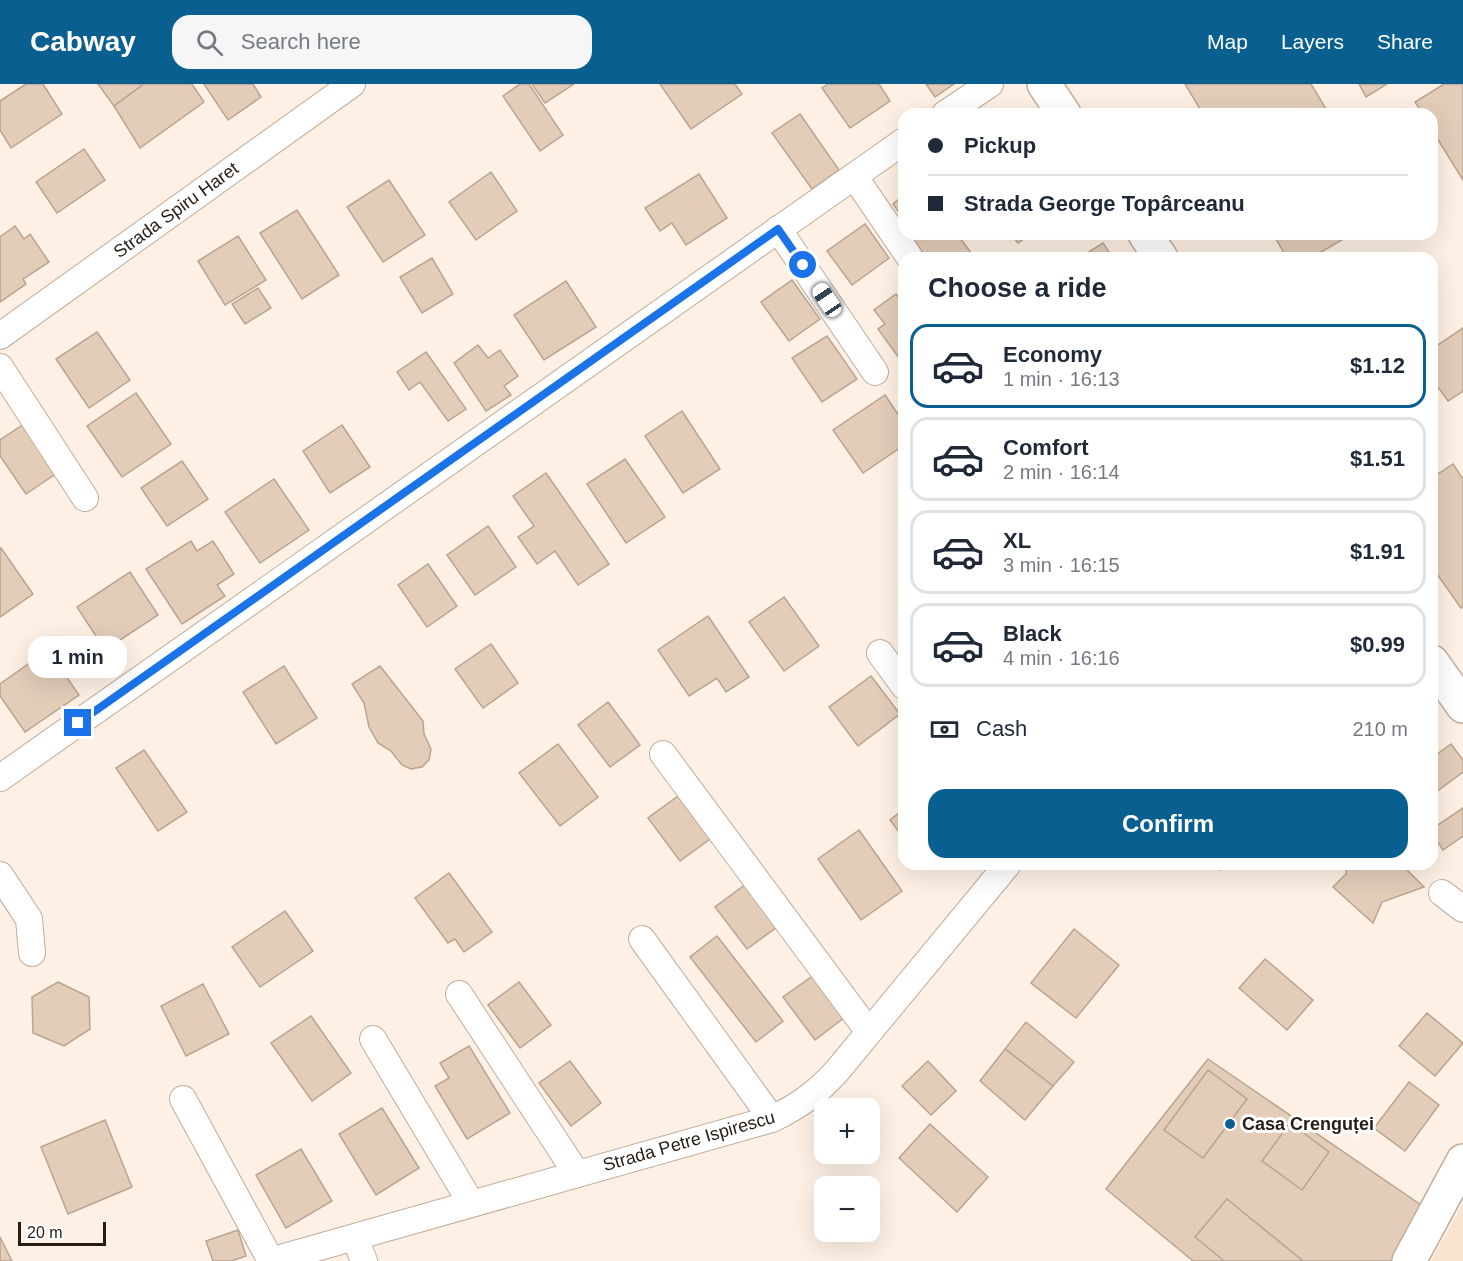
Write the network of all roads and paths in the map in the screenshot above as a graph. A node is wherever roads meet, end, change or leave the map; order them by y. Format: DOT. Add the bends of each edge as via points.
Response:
graph roads {
  1 [pos="352,84"];
  2 [pos="990,84"];
  3 [pos="1044,84"];
  4 [pos="954,108"];
  5 [pos="1061,108"];
  6 [pos="898,145"];
  7 [pos="854,176"];
  8 [pos="778,229"];
  9 [pos="906,252"];
  10 [pos="0,336"];
  11 [pos="0,367"];
  12 [pos="875,372"];
  13 [pos="85,498"];
  14 [pos="880,653"];
  15 [pos="1438,671"];
  16 [pos="898,678"];
  17 [pos="1463,706"];
  18 [pos="663,754"];
  19 [pos="0,778"];
  20 [pos="1003,870"];
  21 [pos="0,875"];
  22 [pos="1442,893"];
  23 [pos="1463,909"];
  24 [pos="642,939"];
  25 [pos="32,953"];
  26 [pos="459,994"];
  27 [pos="869,1032"];
  28 [pos="373,1039"];
  29 [pos="183,1099"];
  30 [pos="772,1119"];
  31 [pos="1463,1161"];
  32 [pos="577,1173"];
  33 [pos="471,1203"];
  34 [pos="359,1250"];
  35 [pos="270,1261"];
  36 [pos="1410,1261"];
  1 -- 10 [label="street, Strada Spiru Haret"];
  2 -- 4 [label="street"];
  3 -- 5 [label="street"];
  6 -- 7 [label="street"];
  7 -- 8 [label="street"];
  7 -- 9 [label="street"];
  8 -- 12 [label="street"];
  8 -- 19 [label="street"];
  11 -- 13 [label="street"];
  14 -- 16 [label="street"];
  15 -- 17 [label="street"];
  18 -- 27 [label="street"];
  20 -- 27 [label="street, Strada Petre Ispirescu"];
  21 -- 25 [label="street" via="29,919"];
  22 -- 23 [label="street"];
  24 -- 30 [label="street"];
  26 -- 32 [label="street"];
  27 -- 30 [label="street, Strada Petre Ispirescu" via="816,1094"];
  28 -- 33 [label="street"];
  29 -- 35 [label="street"];
  30 -- 32 [label="street, Strada Petre Ispirescu"];
  31 -- 36 [label="street"];
  32 -- 33 [label="street, Strada Petre Ispirescu"];
  33 -- 34 [label="street, Strada Petre Ispirescu"];
  34 -- 35 [label="street, Strada Petre Ispirescu"];
}
